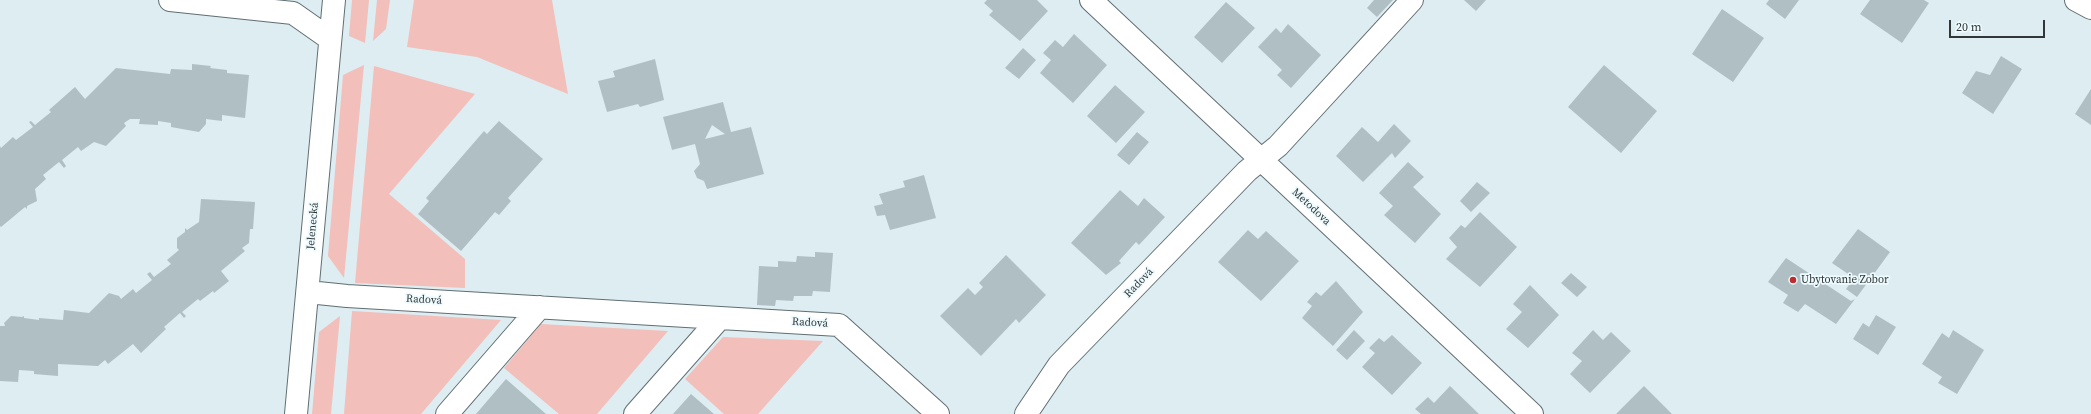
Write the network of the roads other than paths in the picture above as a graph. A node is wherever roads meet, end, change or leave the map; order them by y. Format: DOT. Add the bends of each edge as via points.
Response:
graph roads {
  1 [pos="170,0"];
  2 [pos="334,0"];
  3 [pos="1091,0"];
  4 [pos="1412,0"];
  5 [pos="2076,0"];
  6 [pos="2091,8"];
  7 [pos="330,39"];
  8 [pos="1262,160"];
  9 [pos="308,292"];
  10 [pos="540,307"];
  11 [pos="720,318"];
  12 [pos="296,414"];
  13 [pos="447,414"];
  14 [pos="634,414"];
  15 [pos="938,414"];
  16 [pos="1026,414"];
  17 [pos="1532,414"];
  1 -- 7 [label="street" via="293,13"];
  2 -- 7 [label="street, Jelenecká"];
  3 -- 8 [label="street, Metodova"];
  4 -- 8 [label="street, Radová" via="1278,146"];
  5 -- 6 [label="street"];
  7 -- 9 [label="street, Jelenecká"];
  8 -- 16 [label="street, Radová" via="1247,171 1059,365"];
  8 -- 17 [label="street, Metodova"];
  9 -- 10 [label="street, Radová"];
  9 -- 12 [label="street, Jelenecká"];
  10 -- 11 [label="street, Radová"];
  10 -- 13 [label="street"];
  11 -- 14 [label="street"];
  11 -- 15 [label="street, Radová" via="839,325"];
}
